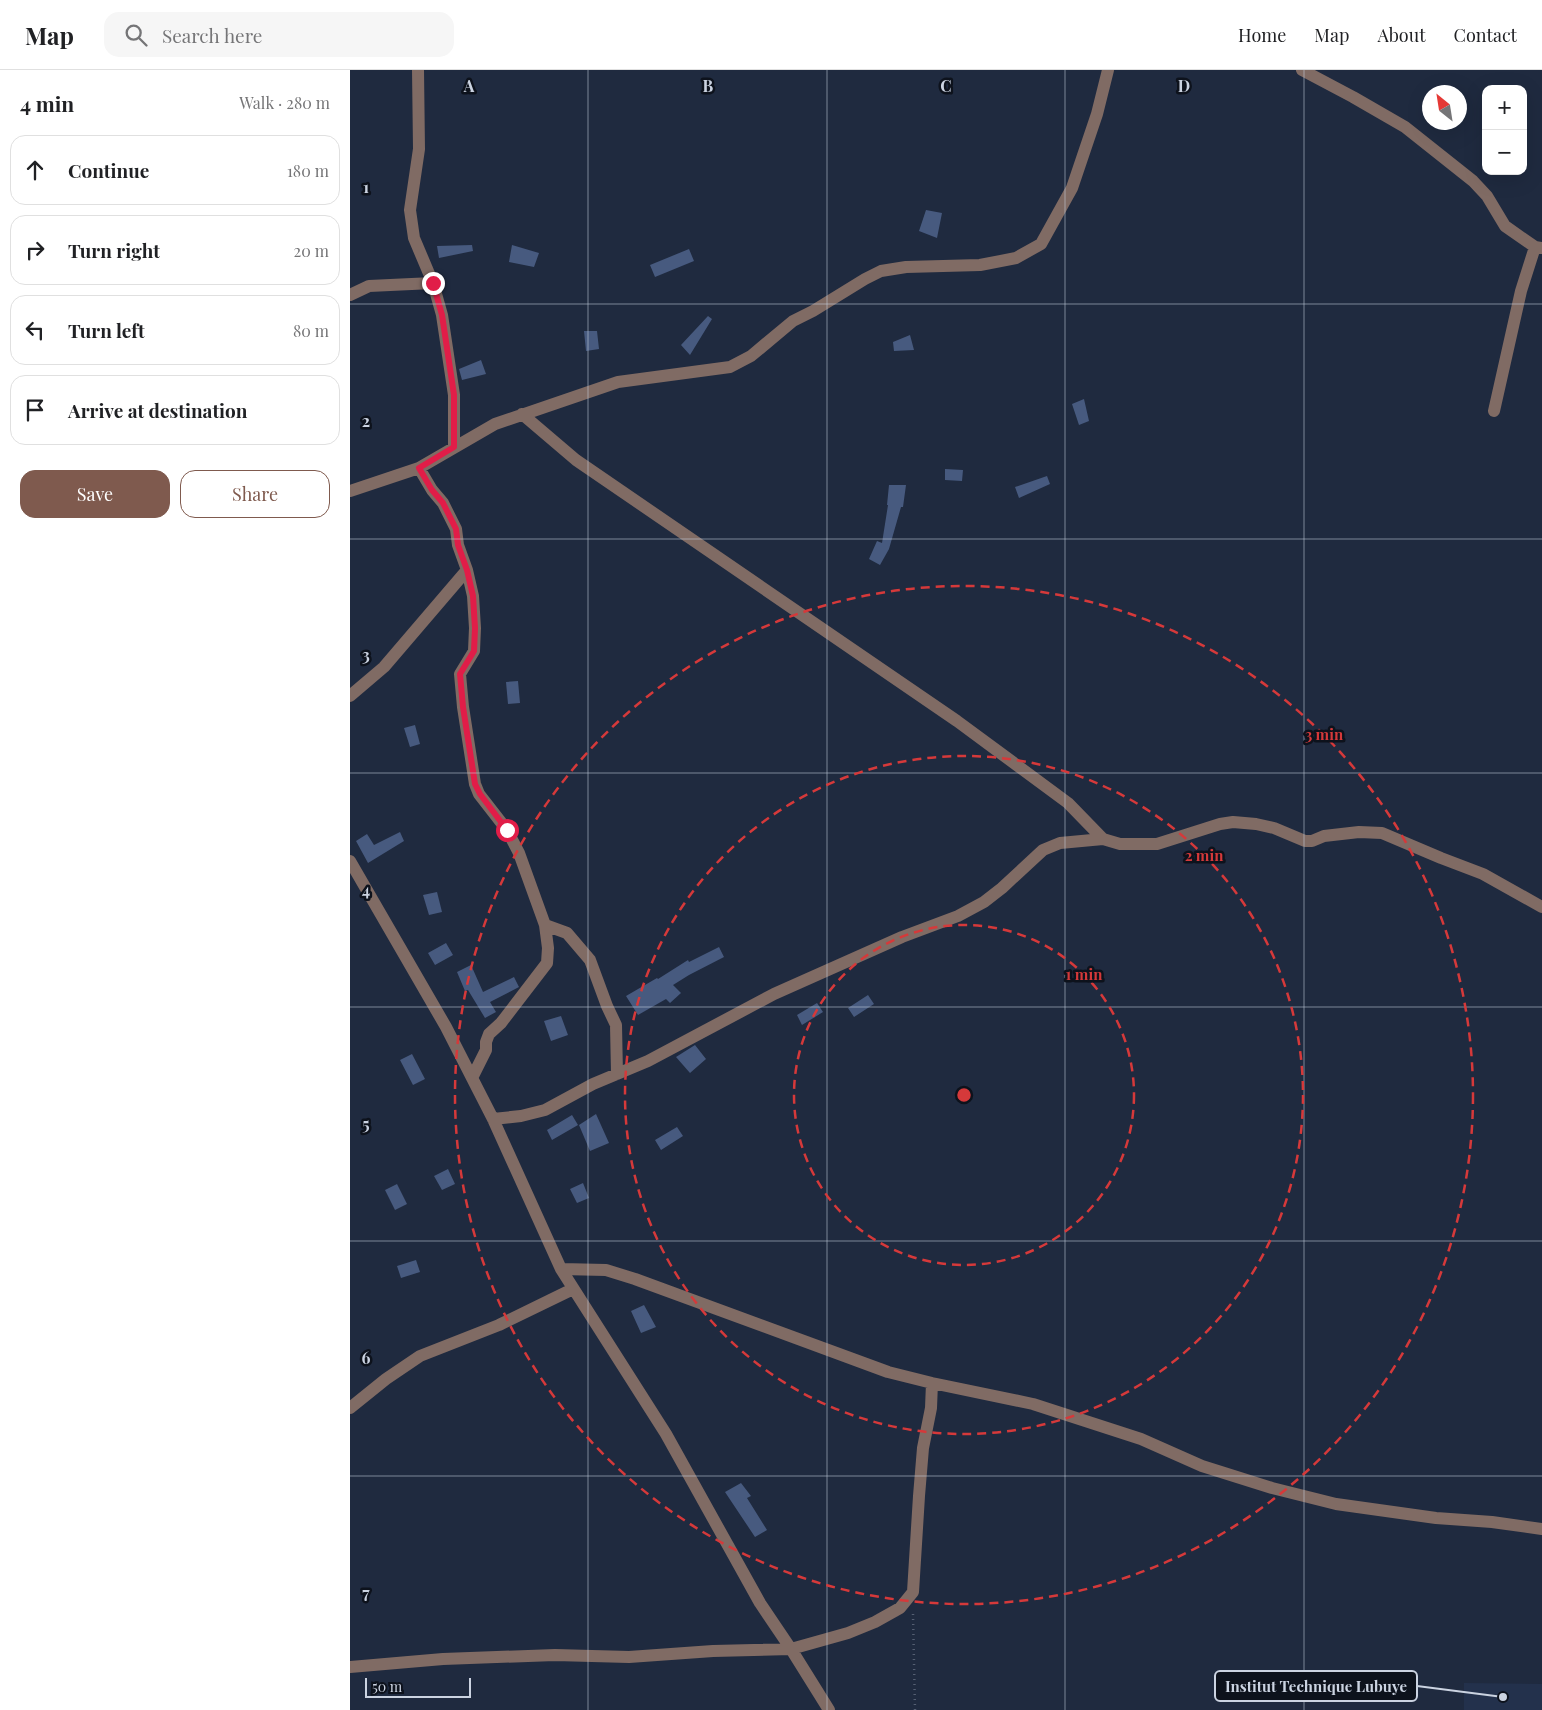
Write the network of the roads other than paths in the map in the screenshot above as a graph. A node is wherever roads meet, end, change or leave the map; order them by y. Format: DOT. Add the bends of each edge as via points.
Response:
graph roads {
  1 [pos="418,70"];
  2 [pos="1108,70"];
  3 [pos="1302,70"];
  4 [pos="1539,247"];
  5 [pos="433,283"];
  6 [pos="350,295"];
  7 [pos="1494,411"];
  8 [pos="522,414"];
  9 [pos="454,447"];
  10 [pos="419,468"];
  11 [pos="350,491"];
  12 [pos="467,570"];
  13 [pos="350,696"];
  14 [pos="1103,839"];
  15 [pos="350,861"];
  16 [pos="1542,907"];
  17 [pos="545,926"];
  18 [pos="617,1074"];
  19 [pos="472,1078"];
  20 [pos="493,1119"];
  21 [pos="561,1268"];
  22 [pos="573,1289"];
  23 [pos="932,1384"];
  24 [pos="350,1408"];
  25 [pos="1542,1529"];
  26 [pos="791,1649"];
  27 [pos="350,1667"];
  28 [pos="829,1710"];
  1 -- 5 [label="street" via="418,149 410,210 414,238"];
  2 -- 8 [label="street" via="1072,188 1041,244 1033,249 1016,258 980,265 881,271 793,321 751,356 730,367 618,382"];
  3 -- 4 [label="street" via="1405,127 1473,182 1487,196 1506,226"];
  4 -- 7 [label="street" via="1521,291"];
  5 -- 6 [label="street" via="369,286"];
  5 -- 9 [label="street" via="442,315 454,395"];
  8 -- 9 [label="street" via="495,424"];
  8 -- 14 [label="street" via="576,460 957,721 1068,803"];
  9 -- 10 [label="street"];
  10 -- 11 [label="street"];
  10 -- 12 [label="street" via="456,529"];
  12 -- 13 [label="street" via="384,667"];
  12 -- 17 [label="street" via="473,596 474,651 460,674 475,784 519,853"];
  14 -- 16 [label="street" via="1120,844 1157,844 1233,822 1274,828 1305,842 1324,836 1382,833 1483,874"];
  14 -- 18 [label="street" via="1060,842 1043,850 984,902 958,916 902,937 774,994"];
  15 -- 19 [label="street"];
  17 -- 18 [label="street" via="567,933 590,960 616,1025"];
  17 -- 19 [label="street" via="547,963 489,1034 486,1050"];
  18 -- 20 [label="street" via="545,1110"];
  19 -- 20 [label="street"];
  20 -- 21 [label="street"];
  21 -- 22 [label="street"];
  21 -- 23 [label="street" via="606,1270 635,1279 879,1369"];
  22 -- 24 [label="street" via="499,1325 420,1356"];
  22 -- 26 [label="street" via="666,1434 760,1603"];
  23 -- 25 [label="street" via="1033,1404 1141,1439 1202,1466 1336,1504"];
  23 -- 26 [label="street" via="923,1448 913,1592 900,1608 875,1622"];
  26 -- 27 [label="street" via="629,1657 555,1655 442,1659"];
  26 -- 28 [label="street"];
}
